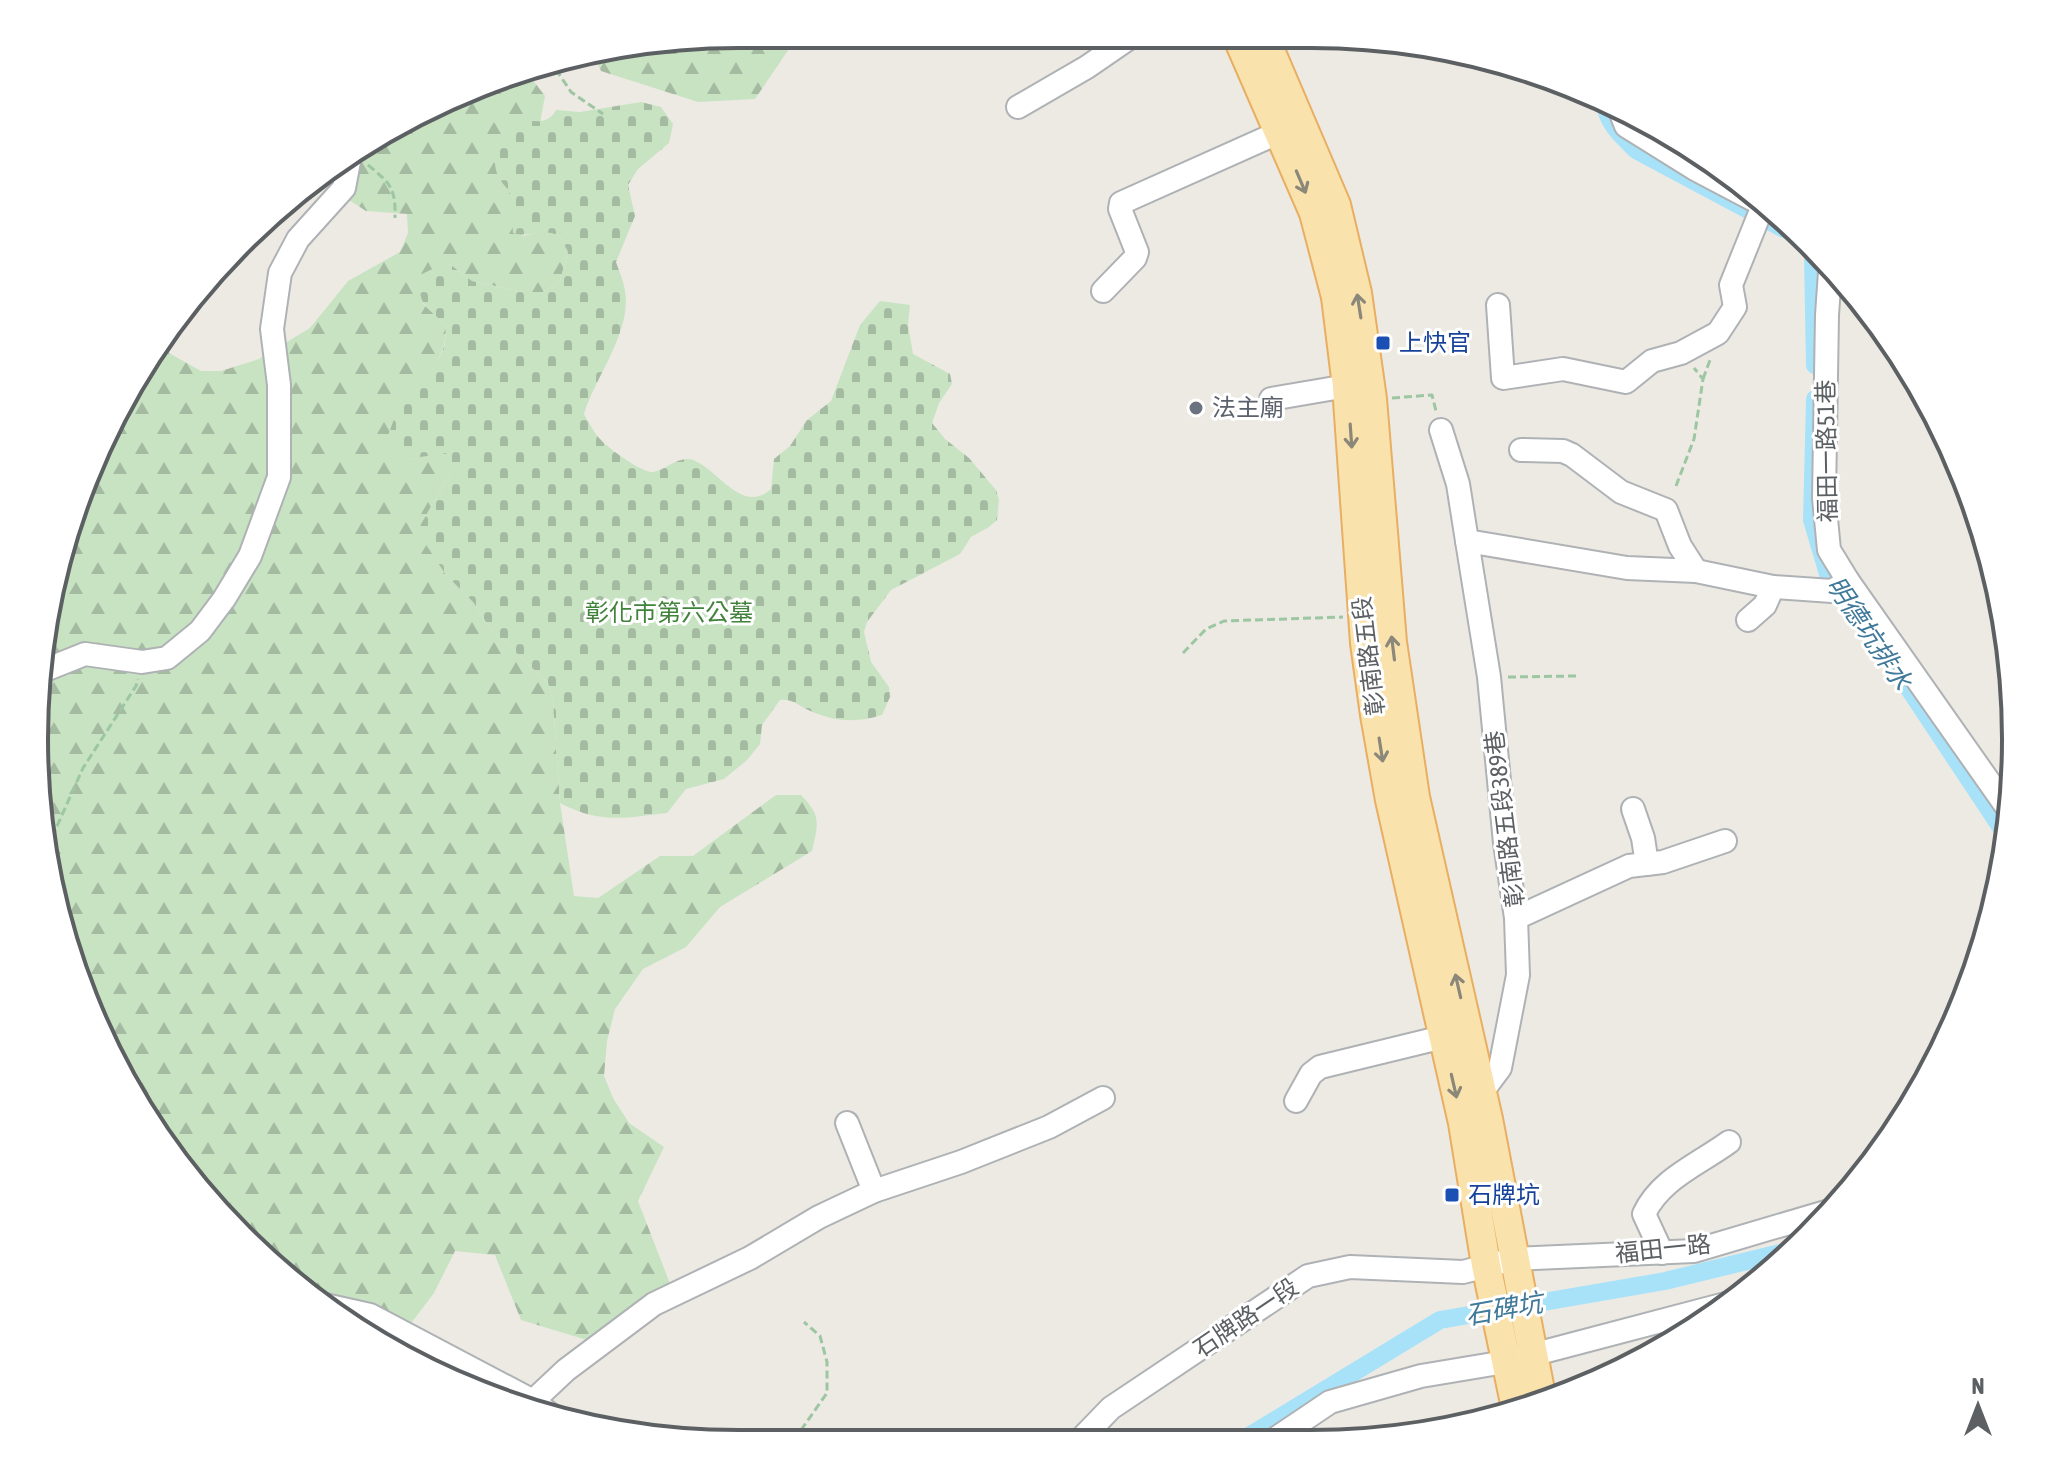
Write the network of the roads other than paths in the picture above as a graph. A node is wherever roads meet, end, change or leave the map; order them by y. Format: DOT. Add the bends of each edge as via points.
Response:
graph roads {
  1 [pos="1115,48"];
  2 [pos="1242,48"];
  3 [pos="1269,48"];
  4 [pos="1018,107"];
  5 [pos="1639,131"];
  6 [pos="1280,132"];
  7 [pos="348,169"];
  8 [pos="1758,212"];
  9 [pos="1829,281"];
  10 [pos="1103,291"];
  11 [pos="1498,305"];
  12 [pos="1360,393"];
  13 [pos="1271,399"];
  14 [pos="1441,430"];
  15 [pos="1521,450"];
  16 [pos="1467,541"];
  17 [pos="1696,571"];
  18 [pos="1841,585"];
  19 [pos="1773,587"];
  20 [pos="1748,620"];
  21 [pos="52,667"];
  22 [pos="1999,798"];
  23 [pos="1633,809"];
  24 [pos="1725,841"];
  25 [pos="1647,864"];
  26 [pos="1516,918"];
  27 [pos="1443,1037"];
  28 [pos="1482,1092"];
  29 [pos="1103,1098"];
  30 [pos="1296,1101"];
  31 [pos="847,1123"];
  32 [pos="1729,1142"];
  33 [pos="874,1191"];
  34 [pos="1798,1230"];
  35 [pos="1662,1253"];
  36 [pos="1502,1273"];
  37 [pos="350,1311"];
  38 [pos="1699,1311"];
  39 [pos="1519,1359"];
  40 [pos="505,1388"];
  41 [pos="1537,1392"];
  42 [pos="1517,1398"];
  43 [pos="545,1402"];
  44 [pos="1090,1430"];
  45 [pos="1288,1430"];
  1 -- 4 [label="street"];
  2 -- 6 [label="main road, 彰南路五段"];
  12 -- 3 [label="main road, 彰南路五段, one-way" via="1357,293 1336,205"];
  5 -- 8 [label="street"];
  6 -- 10 [label="street" via="1121,203 1137,252"];
  6 -- 12 [label="main road, 彰南路五段, one-way" via="1314,213"];
  7 -- 21 [label="street" via="344,188 298,239 280,273 272,329 279,385 279,477 250,556 200,631 167,658 142,662 85,654"];
  8 -- 11 [label="street" via="1731,285 1735,307 1718,333 1652,361 1626,382 1563,369 1503,378"];
  9 -- 18 [label="street, 福田一路51巷" via="1824,498 1829,550"];
  12 -- 13 [label="street"];
  12 -- 27 [label="main road, 彰南路五段, one-way" via="1365,643 1390,800"];
  28 -- 12 [label="main road, 彰南路五段, one-way" via="1415,797"];
  14 -- 16 [label="street, 彰南路五段389巷" via="1458,484"];
  15 -- 17 [label="street" via="1563,451 1621,492 1666,510"];
  16 -- 17 [label="street" via="1627,568"];
  16 -- 26 [label="street, 彰南路五段389巷" via="1489,677"];
  17 -- 19 [label="street"];
  18 -- 19 [label="street"];
  18 -- 22 [label="street, 福田一路51巷"];
  19 -- 20 [label="street" via="1765,605"];
  23 -- 25 [label="street"];
  24 -- 25 [label="street"];
  25 -- 26 [label="street" via="1629,866"];
  26 -- 28 [label="street, 彰南路五段389巷" via="1518,975 1500,1068"];
  27 -- 30 [label="street" via="1320,1067"];
  27 -- 36 [label="main road, 彰南路五段, one-way"];
  28 -- 36 [label="main road, 彰南路五段"];
  29 -- 33 [label="street" via="1049,1127"];
  31 -- 33 [label="street"];
  32 -- 35 [label="street" via="1651,1198 1644,1214"];
  33 -- 43 [label="street" via="654,1304 566,1370"];
  34 -- 35 [label="street, 福田一路"];
  35 -- 36 [label="street, 福田一路"];
  36 -- 39 [label="main road"];
  36 -- 44 [label="street, 石牌路一段" via="1350,1267 1308,1276 1111,1408"];
  37 -- 40 [label="street" via="370,1315"];
  38 -- 39 [label="street"];
  39 -- 41 [label="main road"];
  39 -- 42 [label="main road"];
  39 -- 45 [label="street" via="1421,1376 1330,1402"];
}
